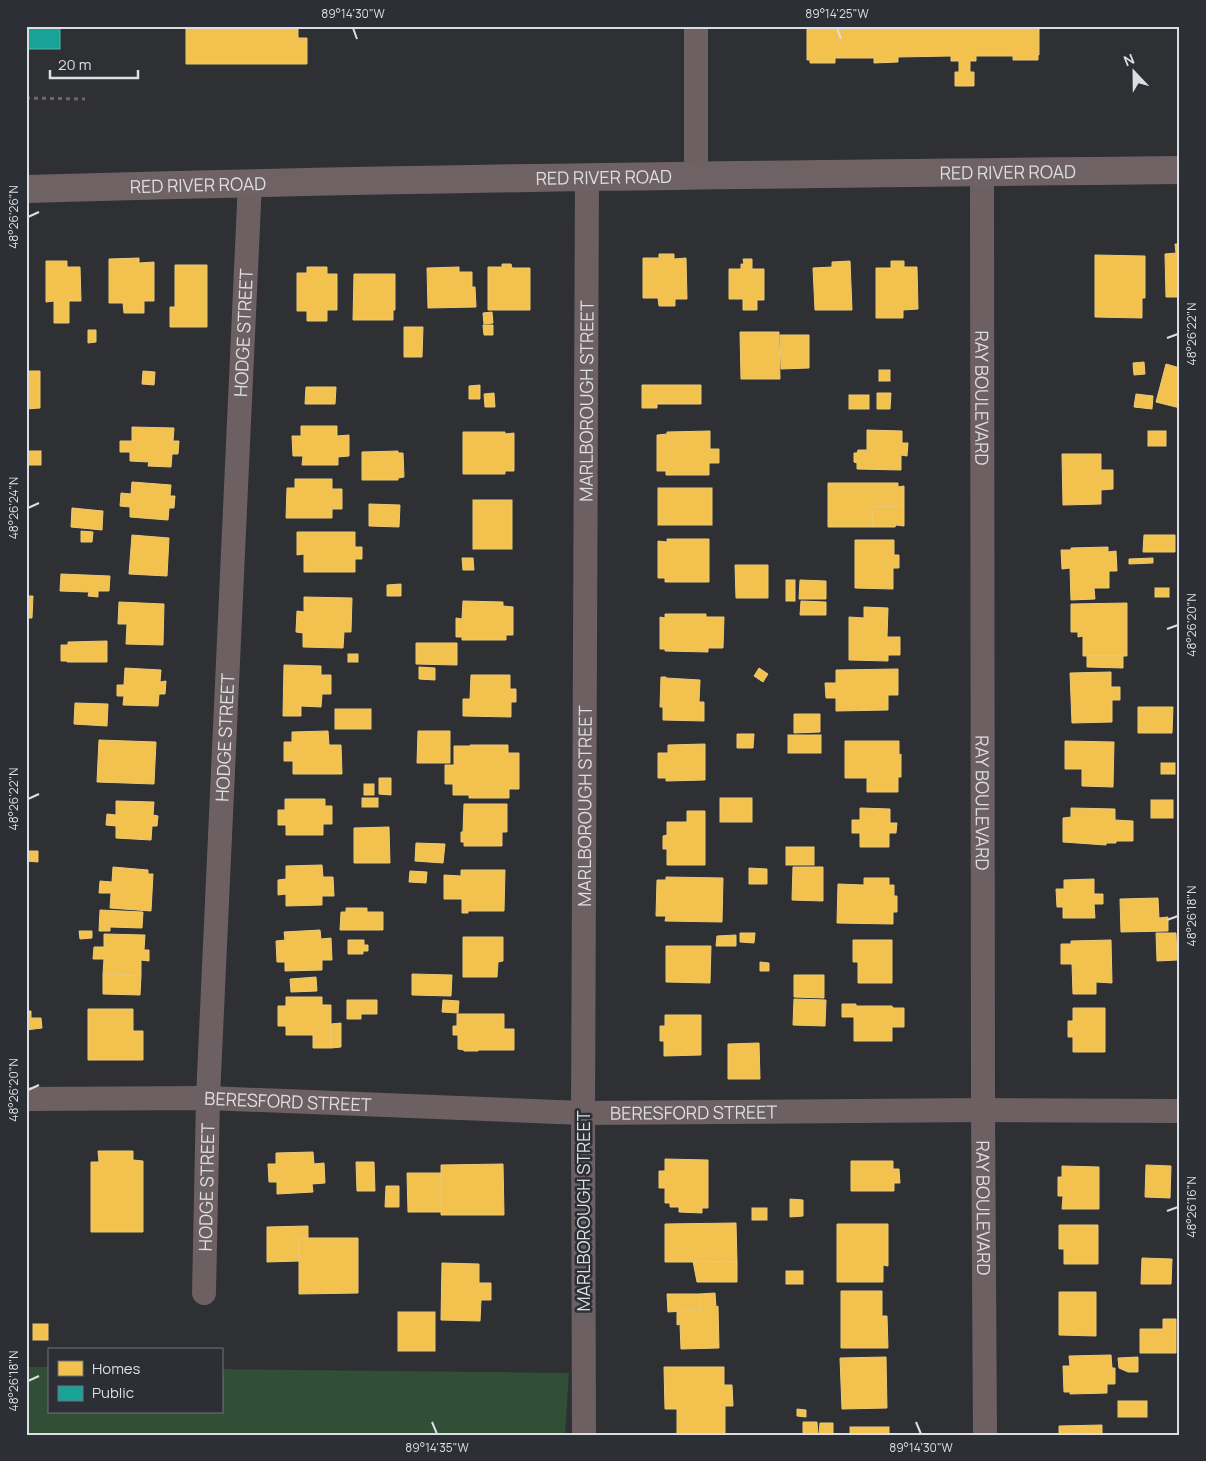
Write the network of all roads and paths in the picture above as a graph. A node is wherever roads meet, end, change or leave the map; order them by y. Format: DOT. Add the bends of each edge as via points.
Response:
graph roads {
  1 [pos="696,26"];
  2 [pos="26,98"];
  3 [pos="86,99"];
  4 [pos="1180,170"];
  5 [pos="982,172"];
  6 [pos="696,175"];
  7 [pos="587,178"];
  8 [pos="250,182"];
  9 [pos="26,189"];
  10 [pos="208,1098"];
  11 [pos="26,1099"];
  12 [pos="983,1110"];
  13 [pos="1180,1111"];
  14 [pos="582,1113"];
  15 [pos="204,1293"];
  16 [pos="584,1435"];
  17 [pos="985,1435"];
  1 -- 6 [label="street"];
  2 -- 3 [label="path"];
  4 -- 5 [label="main road, RED RIVER ROAD"];
  5 -- 6 [label="main road, RED RIVER ROAD"];
  5 -- 12 [label="street, RAY BOULEVARD"];
  6 -- 7 [label="main road, RED RIVER ROAD"];
  7 -- 8 [label="main road, RED RIVER ROAD"];
  7 -- 14 [label="street, MARLBOROUGH STREET"];
  8 -- 9 [label="main road, RED RIVER ROAD"];
  8 -- 10 [label="street, HODGE STREET"];
  10 -- 11 [label="street, BERESFORD STREET"];
  10 -- 14 [label="street, BERESFORD STREET"];
  10 -- 15 [label="street, HODGE STREET"];
  12 -- 13 [label="street, BERESFORD STREET"];
  12 -- 14 [label="street, BERESFORD STREET"];
  12 -- 17 [label="street, RAY BOULEVARD"];
  14 -- 16 [label="street, MARLBOROUGH STREET"];
}
